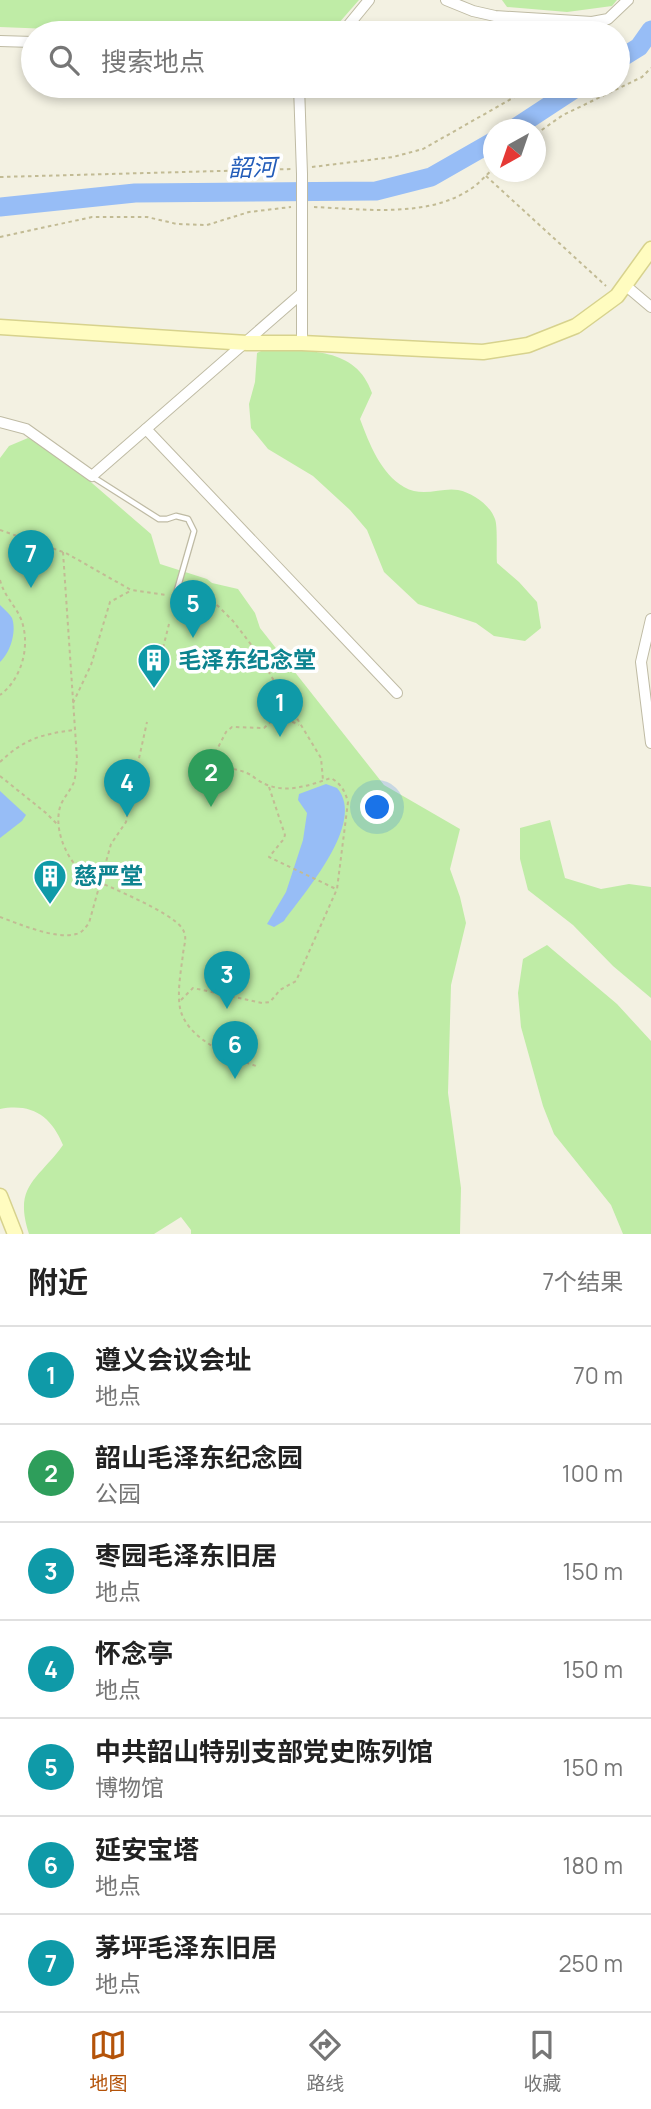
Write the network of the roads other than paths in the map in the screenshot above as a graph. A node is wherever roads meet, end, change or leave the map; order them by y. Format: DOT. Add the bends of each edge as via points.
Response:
graph roads {
  1 [pos="369,0"];
  2 [pos="446,0"];
  3 [pos="628,0"];
  4 [pos="352,21"];
  5 [pos="576,21"];
  6 [pos="597,21"];
  7 [pos="0,41"];
  8 [pos="21,41"];
  9 [pos="299,98"];
  10 [pos="651,249"];
  11 [pos="621,290"];
  12 [pos="302,293"];
  13 [pos="651,307"];
  14 [pos="0,327"];
  15 [pos="247,343"];
  16 [pos="302,343"];
  17 [pos="0,422"];
  18 [pos="146,429"];
  19 [pos="92,476"];
  20 [pos="175,597"];
  21 [pos="651,619"];
  22 [pos="397,693"];
  23 [pos="651,743"];
  24 [pos="0,1196"];
  25 [pos="15,1234"];
  1 -- 4 [label="street"];
  2 -- 5 [label="street" via="495,16"];
  3 -- 6 [label="street" via="608,19"];
  7 -- 8 [label="street"];
  9 -- 12 [label="street"];
  10 -- 11 [label="main road"];
  11 -- 13 [label="street"];
  11 -- 16 [label="main road" via="576,326 511,348 483,352"];
  12 -- 15 [label="street"];
  12 -- 16 [label="street"];
  14 -- 15 [label="main road"];
  15 -- 16 [label="main road"];
  15 -- 18 [label="street"];
  17 -- 19 [label="street" via="26,429"];
  18 -- 19 [label="street"];
  18 -- 22 [label="street"];
  19 -- 20 [label="lane" via="159,519 188,519 194,531"];
  21 -- 23 [label="street" via="641,663"];
  24 -- 25 [label="main road"];
}
